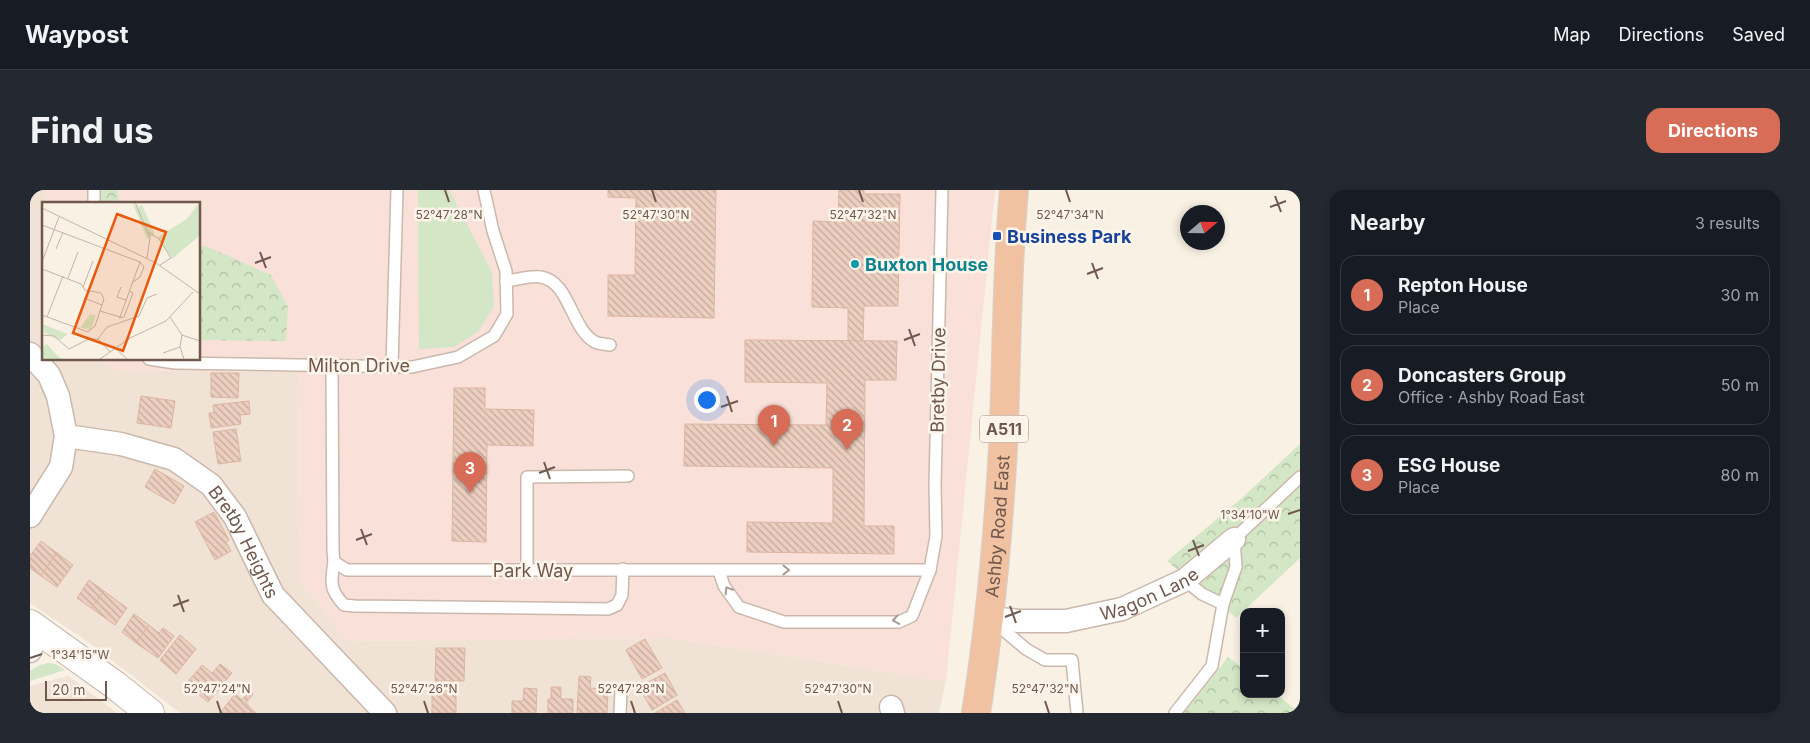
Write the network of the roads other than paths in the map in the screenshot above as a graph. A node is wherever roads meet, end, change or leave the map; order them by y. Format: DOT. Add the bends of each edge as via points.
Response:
graph roads {
  1 [pos="398,190"];
  2 [pos="484,190"];
  3 [pos="942,190"];
  4 [pos="1014,190"];
  5 [pos="506,276"];
  6 [pos="610,345"];
  7 [pos="30,354"];
  8 [pos="156,360"];
  9 [pos="332,366"];
  10 [pos="392,366"];
  11 [pos="66,436"];
  12 [pos="628,476"];
  13 [pos="1300,477"];
  14 [pos="30,516"];
  15 [pos="1234,539"];
  16 [pos="334,562"];
  17 [pos="623,569"];
  18 [pos="528,570"];
  19 [pos="930,570"];
  20 [pos="719,571"];
  21 [pos="1186,580"];
  22 [pos="1223,604"];
  23 [pos="990,618"];
  24 [pos="33,635"];
  25 [pos="621,691"];
  26 [pos="150,713"];
  27 [pos="386,713"];
  28 [pos="620,713"];
  29 [pos="976,713"];
  30 [pos="1077,713"];
  31 [pos="1176,713"];
  1 -- 10 [label="lane"];
  2 -- 5 [label="lane, Milton Drive"];
  3 -- 19 [label="lane, Bretby Drive" via="936,536"];
  4 -- 23 [label="highway, Ashby Road East / A511" via="1002,457"];
  5 -- 6 [label="lane" via="549,280 559,288 588,336 596,342"];
  5 -- 10 [label="lane, Milton Drive" via="507,314 494,336 458,358 412,367"];
  7 -- 11 [label="street" via="49,375 58,396"];
  8 -- 9 [label="lane, Milton Drive"];
  9 -- 10 [label="lane, Milton Drive"];
  9 -- 16 [label="lane"];
  11 -- 14 [label="street" via="61,467"];
  11 -- 27 [label="street, Bretby Heights" via="121,444 174,459 211,485 235,517 273,595"];
  12 -- 18 [label="lane" via="527,477"];
  13 -- 15 [label="lane, Wagon Lane"];
  15 -- 21 [label="street, Wagon Lane"];
  15 -- 22 [label="lane" via="1236,567"];
  16 -- 17 [label="lane" via="331,583 335,595 344,605 355,606 608,609 617,605 622,595"];
  16 -- 18 [label="lane, Park Way" via="346,570"];
  17 -- 18 [label="lane, Park Way"];
  17 -- 20 [label="lane, Park Way"];
  20 -- 19 [label="lane, Park Way, one-way"];
  19 -- 20 [label="lane, Bretby Drive, one-way" via="912,616 899,622 784,622 739,608 724,586"];
  21 -- 22 [label="lane" via="1202,594"];
  21 -- 23 [label="street, Wagon Lane" via="1122,609 1066,621"];
  22 -- 31 [label="lane" via="1212,666"];
  23 -- 29 [label="highway, Ashby Road East / A511"];
  23 -- 30 [label="lane" via="1026,649 1045,660 1072,660"];
  24 -- 26 [label="street" via="115,685"];
  25 -- 28 [label="lane"];
}
